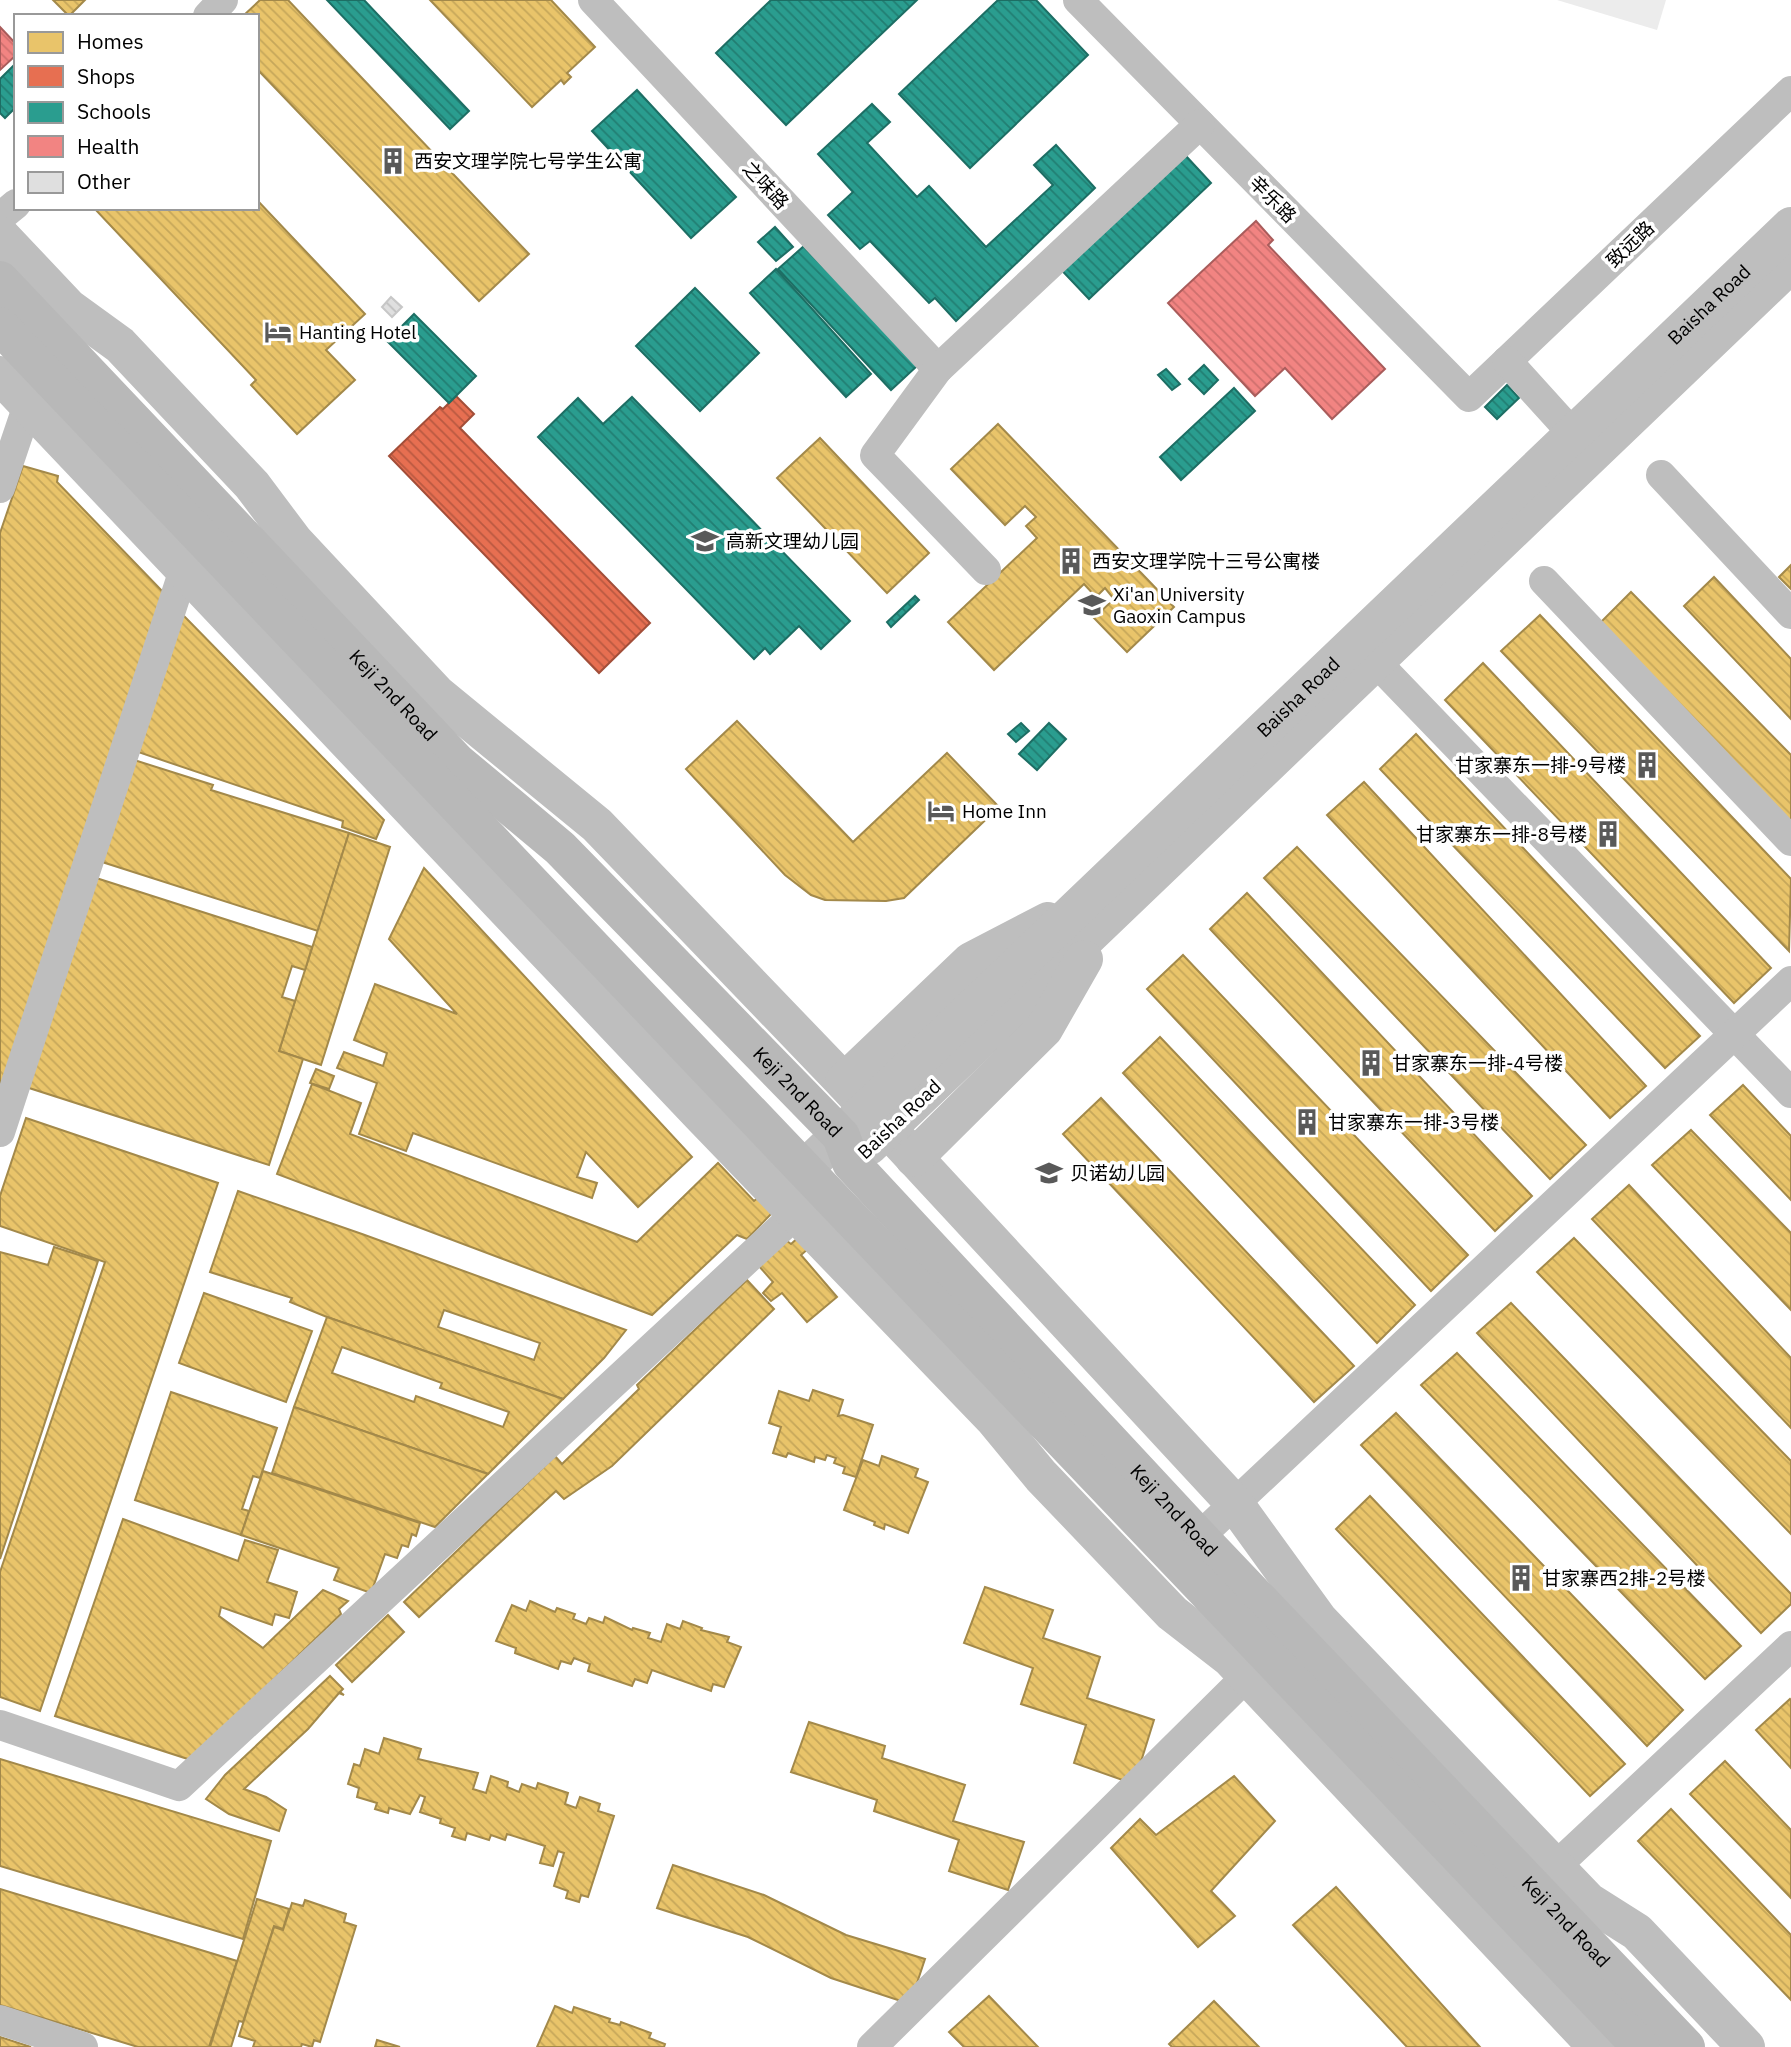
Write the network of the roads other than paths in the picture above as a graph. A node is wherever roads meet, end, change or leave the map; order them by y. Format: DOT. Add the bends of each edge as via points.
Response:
graph roads {
  1 [pos="223,0"];
  2 [pos="593,0"];
  3 [pos="1078,0"];
  4 [pos="210,14"];
  5 [pos="1791,91"];
  6 [pos="1200,124"];
  7 [pos="14,206"];
  8 [pos="0,217"];
  9 [pos="1791,226"];
  10 [pos="0,236"];
  11 [pos="1791,264"];
  12 [pos="0,280"];
  13 [pos="0,326"];
  14 [pos="1507,361"];
  15 [pos="938,369"];
  16 [pos="0,375"];
  17 [pos="1469,397"];
  18 [pos="28,405"];
  19 [pos="1573,434"];
  20 [pos="1661,474"];
  21 [pos="0,488"];
  22 [pos="184,570"];
  23 [pos="986,570"];
  24 [pos="1544,581"];
  25 [pos="1791,614"];
  26 [pos="1375,661"];
  27 [pos="1791,841"];
  28 [pos="1096,911"];
  29 [pos="1791,981"];
  30 [pos="1735,1035"];
  31 [pos="1791,1093"];
  32 [pos="867,1107"];
  33 [pos="0,1132"];
  34 [pos="914,1158"];
  35 [pos="830,1164"];
  36 [pos="796,1213"];
  37 [pos="1235,1504"];
  38 [pos="1199,1537"];
  39 [pos="1791,1646"];
  40 [pos="1247,1676"];
  41 [pos="0,1725"];
  42 [pos="1555,1867"];
  43 [pos="0,2020"];
  44 [pos="83,2047"];
  45 [pos="872,2047"];
  46 [pos="1597,2047"];
  47 [pos="1641,2047"];
  48 [pos="1686,2047"];
  49 [pos="1746,2047"];
  1 -- 4 [label="street"];
  2 -- 15 [label="street, 之味路"];
  3 -- 6 [label="street, 辛乐路"];
  5 -- 14 [label="street, 致远路"];
  6 -- 15 [label="street"];
  6 -- 17 [label="street, 辛乐路"];
  7 -- 8 [label="street"];
  9 -- 19 [label="street, Baisha Road"];
  10 -- 32 [label="street" via="69,308 120,345 252,485 294,541 437,694 597,825"];
  11 -- 26 [label="street, Baisha Road"];
  12 -- 35 [label="main road, Keji 2nd Road" via="457,762 560,848"];
  13 -- 35 [label="main road, Keji 2nd Road"];
  14 -- 17 [label="street, 致远路"];
  14 -- 19 [label="street"];
  15 -- 23 [label="street" via="875,455"];
  16 -- 18 [label="street"];
  18 -- 21 [label="street"];
  18 -- 22 [label="street"];
  19 -- 28 [label="street, Baisha Road"];
  20 -- 25 [label="street"];
  22 -- 33 [label="street"];
  22 -- 36 [label="street"];
  24 -- 27 [label="street"];
  26 -- 28 [label="street, Baisha Road"];
  26 -- 30 [label="street"];
  28 -- 32 [label="street, Baisha Road"];
  28 -- 32 [label="street" via="971,961"];
  28 -- 34 [label="street" via="1044,1029"];
  29 -- 30 [label="street"];
  30 -- 31 [label="street"];
  30 -- 37 [label="street"];
  32 -- 34 [label="street"];
  32 -- 35 [label="street, Baisha Road"];
  34 -- 37 [label="street"];
  35 -- 36 [label="street"];
  35 -- 38 [label="main road, Keji 2nd Road"];
  35 -- 47 [label="main road, Keji 2nd Road" via="1263,1654"];
  36 -- 40 [label="street" via="1172,1613"];
  36 -- 41 [label="street" via="179,1786"];
  37 -- 38 [label="street"];
  37 -- 42 [label="street" via="1319,1620"];
  38 -- 48 [label="main road, Keji 2nd Road"];
  39 -- 42 [label="street"];
  40 -- 45 [label="street"];
  40 -- 46 [label="street"];
  42 -- 49 [label="street" via="1588,1901 1637,1933"];
  43 -- 44 [label="street"];
}
